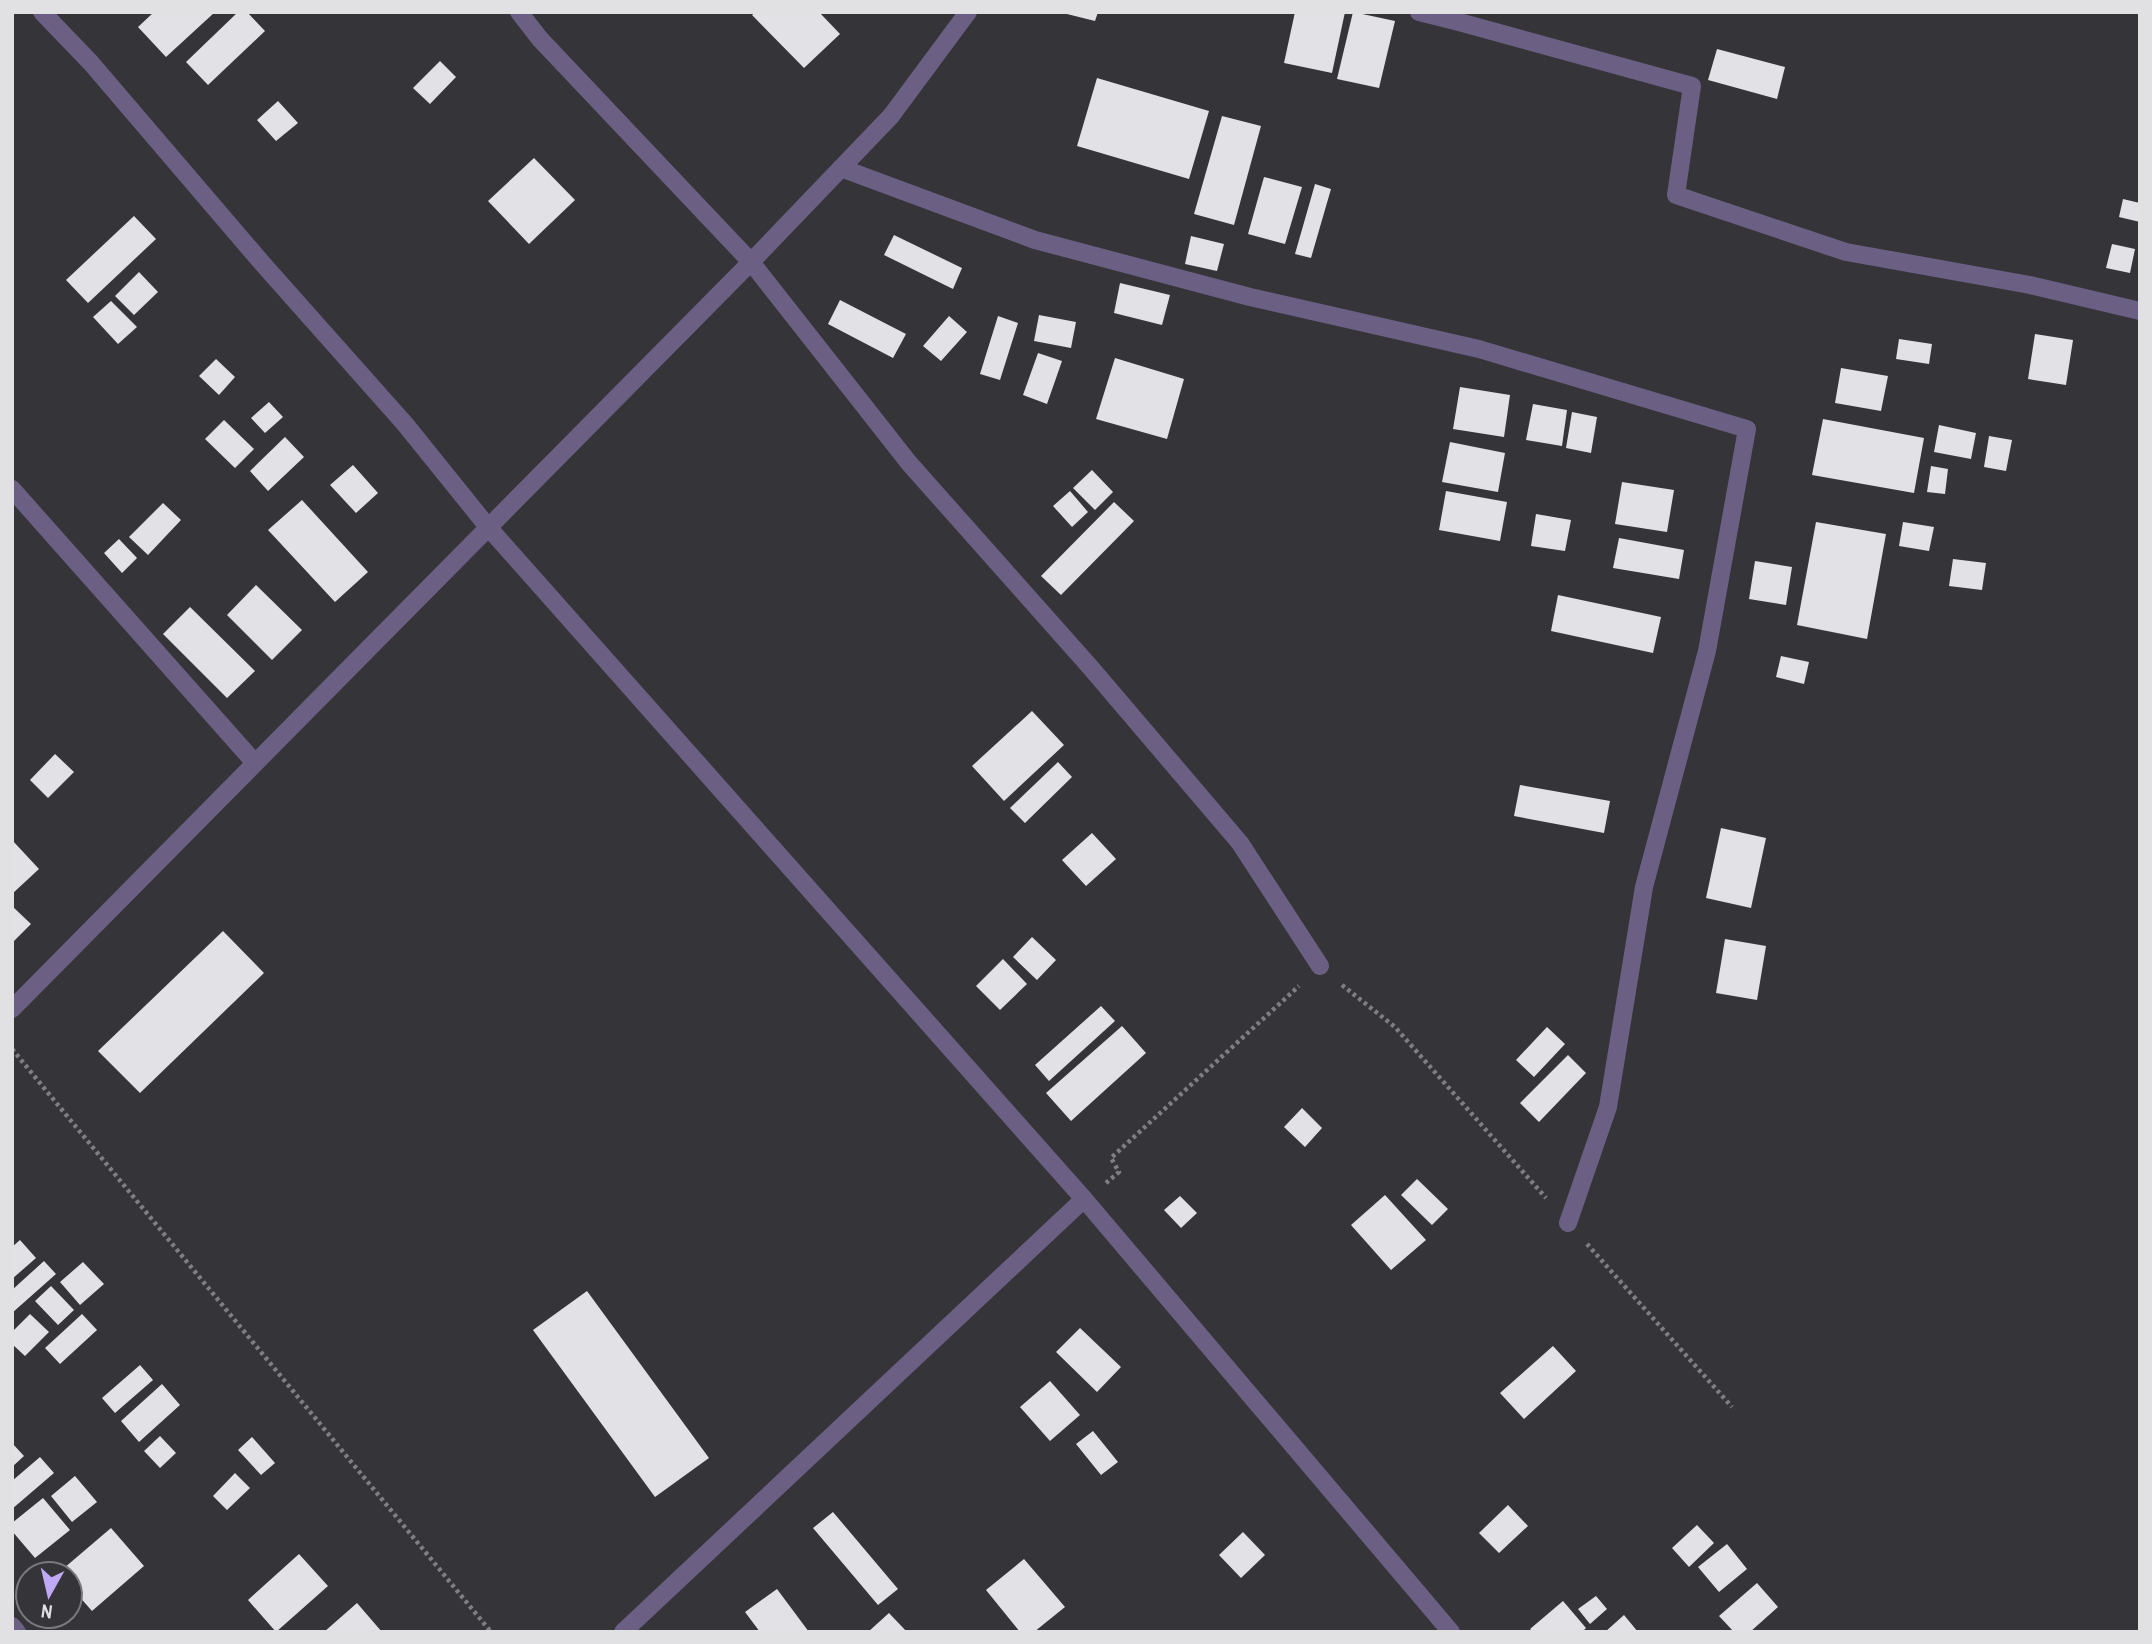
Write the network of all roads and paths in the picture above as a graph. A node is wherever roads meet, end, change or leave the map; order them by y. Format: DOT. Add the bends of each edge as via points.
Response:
graph roads {
  1 [pos="42,12"];
  2 [pos="519,12"];
  3 [pos="968,12"];
  4 [pos="1419,12"];
  5 [pos="841,168"];
  6 [pos="751,262"];
  7 [pos="2140,311"];
  8 [pos="12,489"];
  9 [pos="488,527"];
  10 [pos="255,764"];
  11 [pos="1320,966"];
  12 [pos="12,1009"];
  13 [pos="12,1049"];
  14 [pos="1101,1187"];
  15 [pos="1084,1199"];
  16 [pos="1568,1223"];
  17 [pos="1732,1407"];
  18 [pos="12,1626"];
  19 [pos="17,1632"];
  20 [pos="491,1632"];
  21 [pos="623,1632"];
  22 [pos="1451,1632"];
  1 -- 9 [label="street" via="405,424"];
  2 -- 6 [label="street"];
  3 -- 5 [label="street" via="891,116"];
  4 -- 7 [label="street" via="1692,86 1676,195 1846,252 2030,285"];
  5 -- 6 [label="street"];
  5 -- 16 [label="street" via="1035,240 1479,349 1747,429 1707,651 1644,887 1608,1107"];
  6 -- 9 [label="street"];
  6 -- 11 [label="street" via="909,463 1240,843"];
  8 -- 10 [label="street"];
  9 -- 10 [label="street"];
  9 -- 15 [label="street"];
  10 -- 12 [label="street"];
  11 -- 14 [label="path" via="1111,1158 1119,1172"];
  11 -- 16 [label="path" via="1395,1027"];
  13 -- 20 [label="path"];
  15 -- 21 [label="street"];
  15 -- 22 [label="street"];
  16 -- 17 [label="path"];
  18 -- 19 [label="street"];
}
